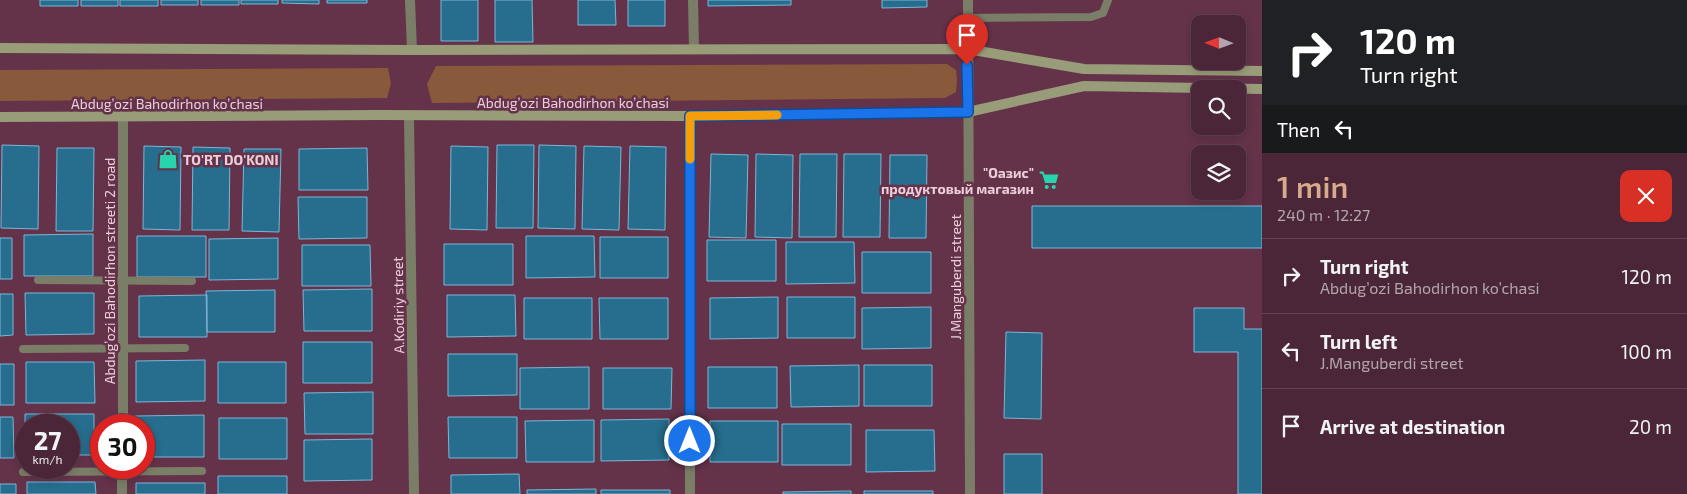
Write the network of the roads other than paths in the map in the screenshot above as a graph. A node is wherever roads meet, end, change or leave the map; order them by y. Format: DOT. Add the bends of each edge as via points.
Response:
graph roads {
  1 [pos="410,0"];
  2 [pos="693,0"];
  3 [pos="968,0"];
  4 [pos="1108,0"];
  5 [pos="967,18"];
  6 [pos="0,48"];
  7 [pos="694,49"];
  8 [pos="967,49"];
  9 [pos="412,50"];
  10 [pos="1262,71"];
  11 [pos="1262,89"];
  12 [pos="968,112"];
  13 [pos="409,116"];
  14 [pos="690,116"];
  15 [pos="0,117"];
  16 [pos="123,117"];
  17 [pos="38,280"];
  18 [pos="123,281"];
  19 [pos="192,281"];
  20 [pos="123,347"];
  21 [pos="185,348"];
  22 [pos="23,349"];
  23 [pos="123,414"];
  24 [pos="155,470"];
  25 [pos="202,471"];
  26 [pos="122,479"];
  27 [pos="122,494"];
  28 [pos="414,494"];
  29 [pos="690,494"];
  30 [pos="970,494"];
  1 -- 9 [label="street"];
  2 -- 7 [label="street"];
  3 -- 5 [label="street, J.Manguberdi street"];
  4 -- 5 [label="lane" via="1103,13 1091,17"];
  5 -- 8 [label="street, J.Manguberdi street"];
  6 -- 9 [label="main road"];
  7 -- 8 [label="main road"];
  7 -- 9 [label="main road"];
  8 -- 10 [label="main road" via="1084,69"];
  8 -- 12 [label="street, J.Manguberdi street"];
  11 -- 12 [label="main road, Abdug’ozi Bahodirhon ko’chasi" via="1084,86"];
  12 -- 14 [label="main road, Abdug’ozi Bahodirhon ko’chasi"];
  12 -- 30 [label="street, J.Manguberdi street"];
  13 -- 14 [label="main road, Abdug’ozi Bahodirhon ko’chasi"];
  13 -- 16 [label="main road, Abdug’ozi Bahodirhon ko’chasi"];
  13 -- 28 [label="street, A.Kodiriy street"];
  14 -- 29 [label="street"];
  15 -- 16 [label="main road, Abdug’ozi Bahodirhon ko’chasi"];
  16 -- 18 [label="street, Abdug’ozi Bahodirhon streeti 2 road"];
  17 -- 18 [label="lane"];
  18 -- 19 [label="lane"];
  18 -- 20 [label="street, Abdug’ozi Bahodirhon streeti 2 road"];
  20 -- 21 [label="lane"];
  20 -- 22 [label="lane"];
  20 -- 23 [label="street, Abdug’ozi Bahodirhon streeti 2 road"];
  24 -- 25 [label="lane"];
  26 -- 27 [label="street"];
}
